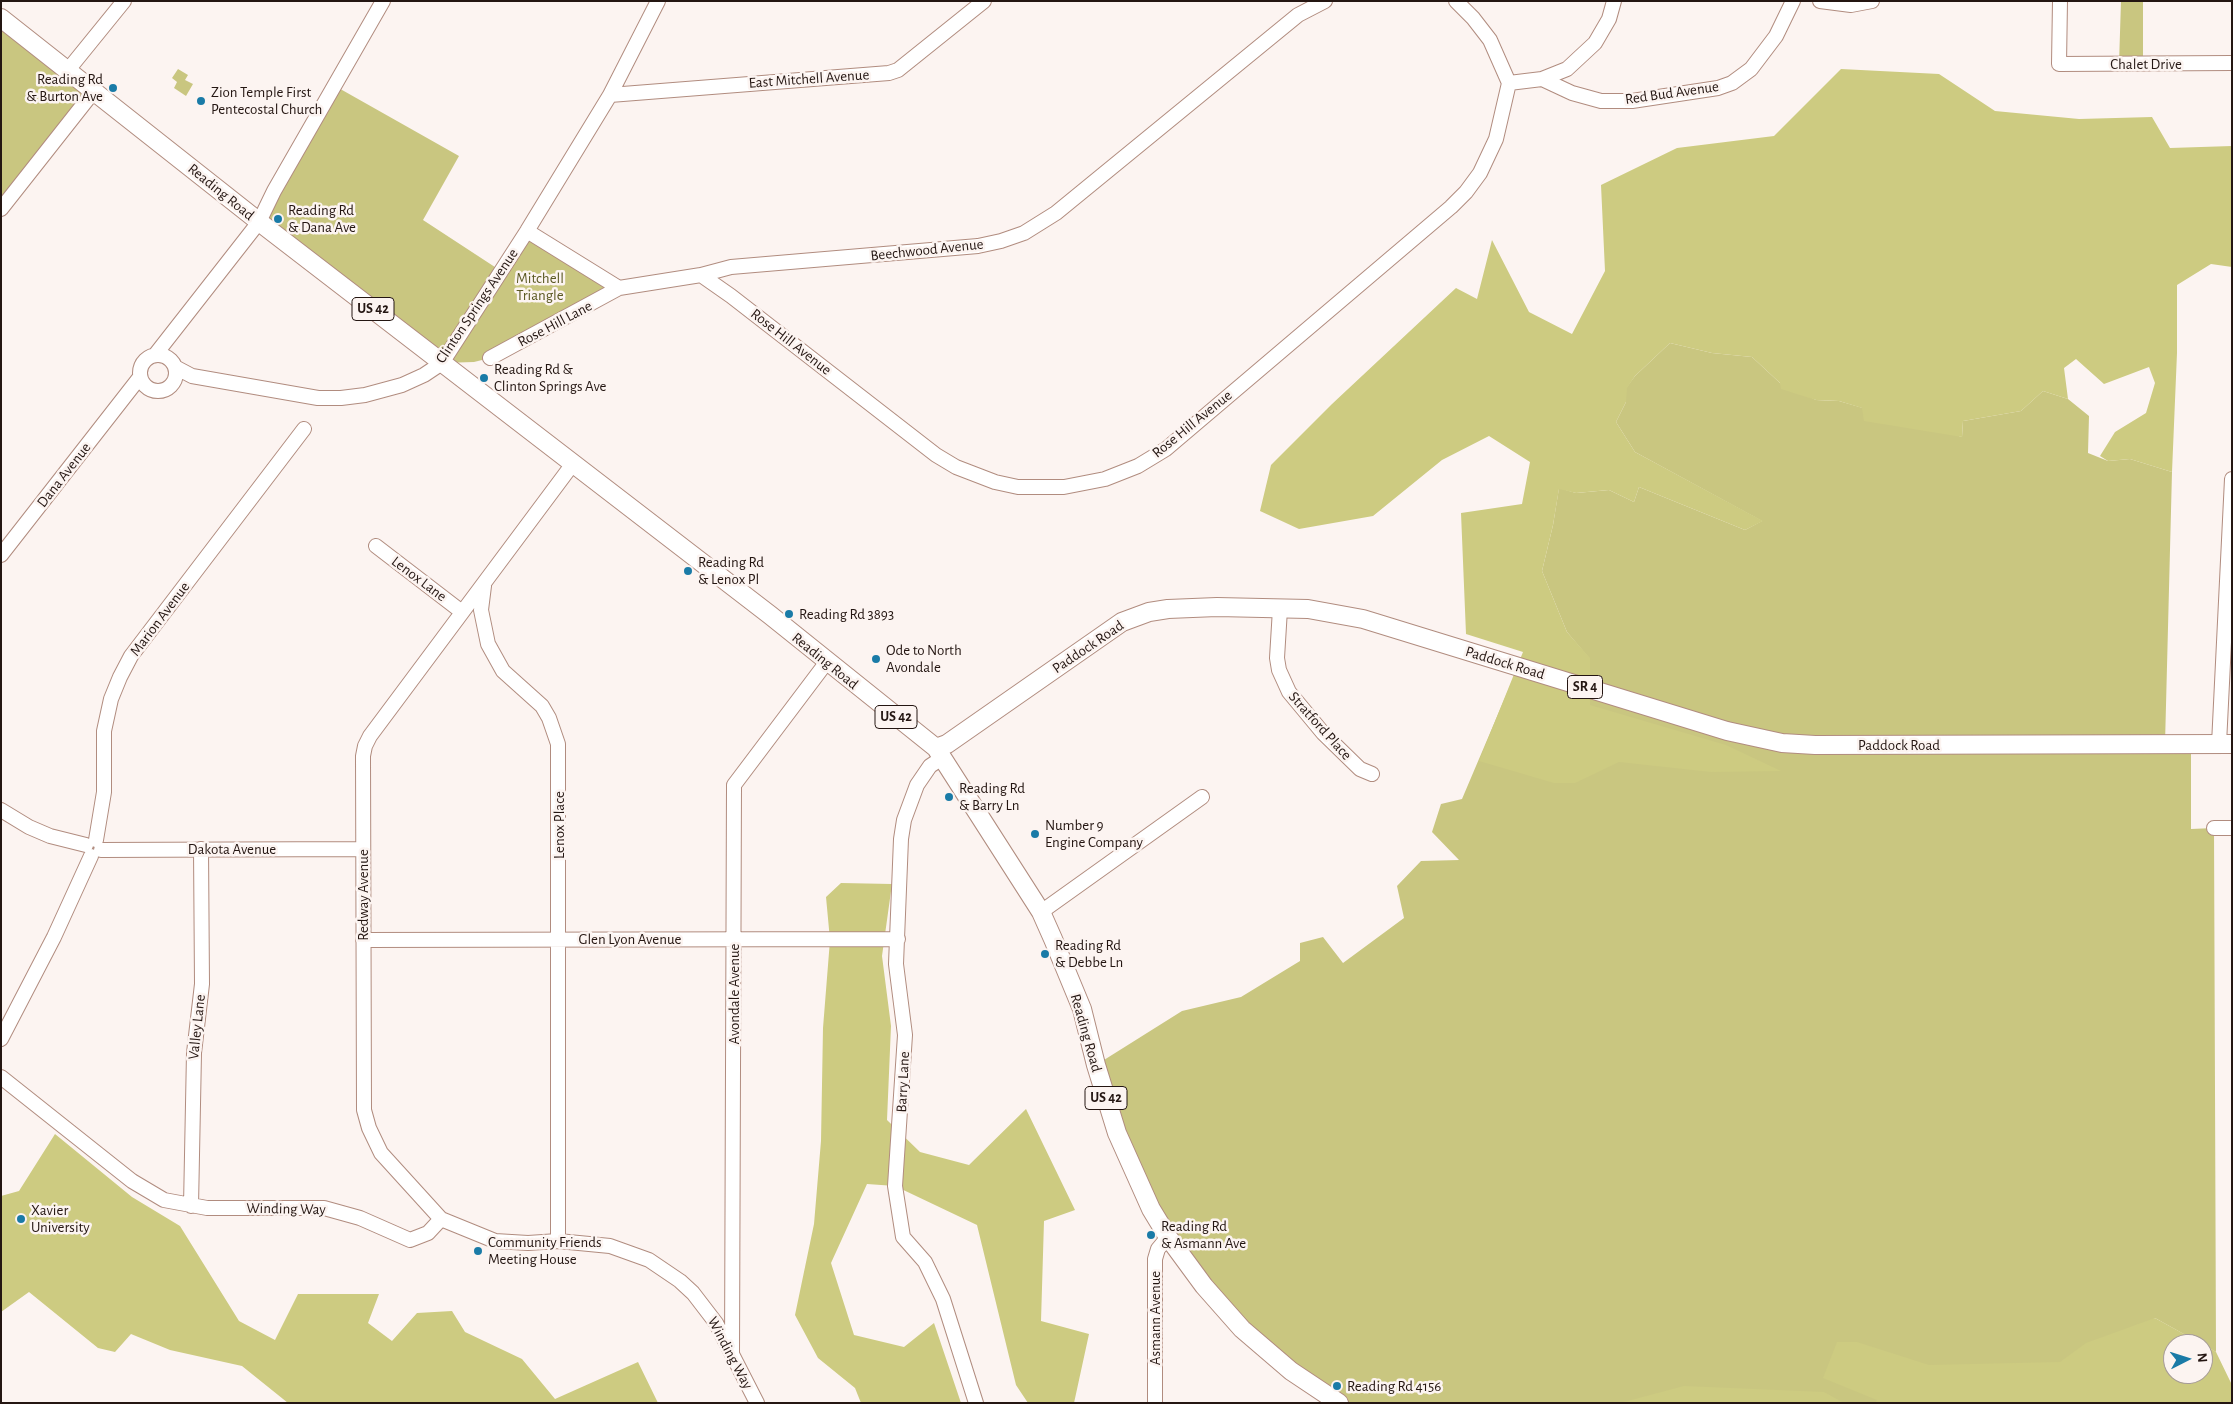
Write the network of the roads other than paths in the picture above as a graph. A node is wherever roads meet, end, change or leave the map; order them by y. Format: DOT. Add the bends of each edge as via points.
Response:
graph roads {
  1 [pos="124,1"];
  2 [pos="383,1"];
  3 [pos="658,1"];
  4 [pos="984,1"];
  5 [pos="1325,1"];
  6 [pos="1456,1"];
  7 [pos="1614,1"];
  8 [pos="1793,1"];
  9 [pos="1820,1"];
  10 [pos="1872,1"];
  11 [pos="2060,1"];
  12 [pos="1,18"];
  13 [pos="2232,63"];
  14 [pos="68,70"];
  15 [pos="1542,79"];
  16 [pos="1509,83"];
  17 [pos="94,91"];
  18 [pos="610,95"];
  19 [pos="1,209"];
  20 [pos="259,222"];
  21 [pos="527,231"];
  22 [pos="701,275"];
  23 [pos="619,288"];
  24 [pos="174,333"];
  25 [pos="155,355"];
  26 [pos="490,358"];
  27 [pos="173,363"];
  28 [pos="442,363"];
  29 [pos="192,376"];
  30 [pos="140,377"];
  31 [pos="174,382"];
  32 [pos="149,390"];
  33 [pos="126,396"];
  34 [pos="304,429"];
  35 [pos="572,465"];
  36 [pos="2232,479"];
  37 [pos="376,546"];
  38 [pos="1,555"];
  39 [pos="484,582"];
  40 [pos="1280,608"];
  41 [pos="462,612"];
  42 [pos="826,663"];
  43 [pos="2225,744"];
  44 [pos="939,753"];
  45 [pos="1372,774"];
  46 [pos="1202,797"];
  47 [pos="1,810"];
  48 [pos="2214,828"];
  49 [pos="2232,828"];
  50 [pos="94,848"];
  51 [pos="201,849"];
  52 [pos="363,849"];
  53 [pos="1041,912"];
  54 [pos="734,938"];
  55 [pos="898,938"];
  56 [pos="559,939"];
  57 [pos="363,940"];
  58 [pos="1,1039"];
  59 [pos="1,1077"];
  60 [pos="191,1206"];
  61 [pos="441,1219"];
  62 [pos="1168,1236"];
  63 [pos="558,1241"];
  64 [pos="732,1356"];
  65 [pos="758,1403"];
  66 [pos="976,1403"];
  67 [pos="1155,1403"];
  68 [pos="1339,1403"];
  1 -- 14 [label="street"];
  2 -- 20 [label="street"];
  3 -- 18 [label="street, Clinton Springs Avenue"];
  4 -- 18 [label="street, East Mitchell Avenue" via="890,73"];
  5 -- 22 [label="street, Beechwood Avenue" via="1298,16 1056,213 1024,233 978,246 732,267"];
  6 -- 16 [label="street" via="1490,40"];
  7 -- 15 [label="street" via="1609,19 1595,43 1567,68"];
  8 -- 15 [label="street, Red Bud Avenue" via="1776,36 1751,69 1732,83 1718,88 1632,101 1601,101 1572,93"];
  9 -- 10 [label="street" via="1851,5"];
  11 -- 13 [label="street, Chalet Drive" via="2059,64"];
  12 -- 14 [label="main road, Reading Road / US 42"];
  14 -- 17 [label="main road, Reading Road / US 42"];
  15 -- 16 [label="street"];
  16 -- 22 [label="street, Rose Hill Avenue" via="1502,121 1489,156 1466,192 1453,205 1160,453 1138,466 1087,484 1057,488 1018,486 995,482 956,467"];
  17 -- 19 [label="street"];
  17 -- 20 [label="main road, Reading Road / US 42"];
  18 -- 21 [label="street, Clinton Springs Avenue"];
  20 -- 24 [label="street"];
  20 -- 28 [label="main road, Reading Road / US 42"];
  21 -- 23 [label="street"];
  21 -- 28 [label="street, Clinton Springs Avenue"];
  22 -- 23 [label="street, Beechwood Avenue"];
  23 -- 26 [label="street, Rose Hill Lane"];
  24 -- 25 [label="street"];
  24 -- 27 [label="street"];
  25 -- 27 [label="street"];
  25 -- 30 [label="street" via="141,365"];
  27 -- 29 [label="street, Clinton Springs Avenue"];
  27 -- 31 [label="street"];
  28 -- 29 [label="street, Clinton Springs Avenue" via="402,385 365,396 341,398 318,398"];
  28 -- 35 [label="main road, Reading Road / US 42"];
  29 -- 31 [label="street, Clinton Springs Avenue"];
  30 -- 32 [label="street"];
  30 -- 33 [label="street, Dana Avenue"];
  31 -- 32 [label="street" via="166,390"];
  32 -- 33 [label="street"];
  33 -- 38 [label="street, Dana Avenue"];
  34 -- 50 [label="street, Marion Avenue" via="131,656 120,677 104,731 104,792"];
  35 -- 39 [label="street"];
  35 -- 42 [label="main road, Reading Road / US 42" via="770,615"];
  36 -- 43 [label="street"];
  37 -- 41 [label="street, Lenox Lane"];
  39 -- 41 [label="street, Redway Avenue"];
  39 -- 56 [label="street, Lenox Place" via="481,610 488,644 503,671 542,706 558,744"];
  40 -- 43 [label="main road, Paddock Road / SR 4" via="1363,619 1727,731 1782,743"];
  40 -- 44 [label="main road, Paddock Road / SR 4" via="1168,609 1122,622 946,744"];
  40 -- 45 [label="street, Stratford Place" via="1279,670 1289,692 1323,733 1360,769"];
  41 -- 52 [label="street, Redway Avenue" via="365,746"];
  42 -- 44 [label="main road, Reading Road / US 42"];
  42 -- 54 [label="street, Avondale Avenue" via="734,785"];
  44 -- 53 [label="main road, Reading Road / US 42"];
  44 -- 55 [label="street, Barry Lane" via="920,780 904,820 899,858"];
  46 -- 53 [label="street"];
  47 -- 50 [label="street, Dakota Avenue" via="50,836"];
  48 -- 49 [label="street"];
  50 -- 51 [label="street, Dakota Avenue"];
  50 -- 58 [label="street, Marion Avenue" via="54,937"];
  51 -- 52 [label="street, Dakota Avenue"];
  51 -- 60 [label="street, Valley Lane" via="202,984 194,1053"];
  52 -- 57 [label="street, Redway Avenue"];
  53 -- 62 [label="main road, Reading Road / US 42" via="1082,1010 1117,1133 1151,1209"];
  54 -- 55 [label="street, Glen Lyon Avenue"];
  54 -- 56 [label="street, Glen Lyon Avenue"];
  54 -- 64 [label="street, Avondale Avenue"];
  55 -- 66 [label="street, Barry Lane" via="897,981 902,997 905,1035 895,1186 899,1214 904,1238 925,1262 943,1300"];
  56 -- 57 [label="street, Glen Lyon Avenue"];
  56 -- 63 [label="street, Lenox Place"];
  57 -- 61 [label="street, Redway Avenue" via="363,1096 369,1128 392,1167"];
  59 -- 60 [label="street, Winding Way" via="132,1181 164,1200"];
  60 -- 61 [label="street, Winding Way" via="324,1208 360,1218 410,1240 428,1233"];
  61 -- 63 [label="street, Winding Way" via="496,1241"];
  62 -- 67 [label="street, Asmann Avenue" via="1155,1259"];
  62 -- 68 [label="main road, Reading Road / US 42" via="1204,1286 1242,1329 1291,1371"];
  63 -- 64 [label="street, Winding Way" via="610,1246 665,1269 706,1307"];
  64 -- 65 [label="street, Winding Way"];
}
